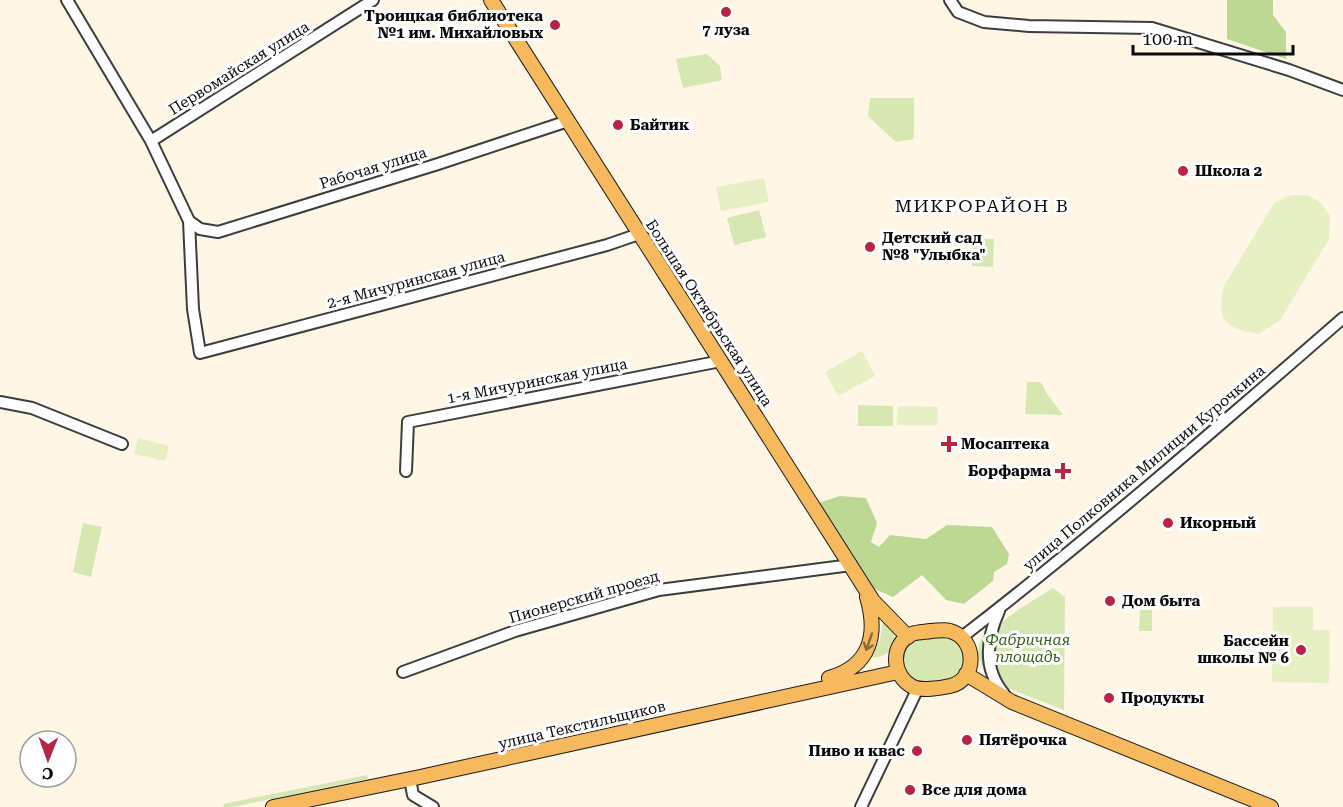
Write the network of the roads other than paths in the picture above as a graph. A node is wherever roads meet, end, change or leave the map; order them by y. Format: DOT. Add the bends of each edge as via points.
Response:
graph roads {
  1 [pos="67,0"];
  2 [pos="373,0"];
  3 [pos="491,0"];
  4 [pos="950,0"];
  5 [pos="1343,90"];
  6 [pos="568,121"];
  7 [pos="151,141"];
  8 [pos="189,221"];
  9 [pos="639,234"];
  10 [pos="1343,318"];
  11 [pos="721,361"];
  12 [pos="0,402"];
  13 [pos="122,444"];
  14 [pos="406,471"];
  15 [pos="851,565"];
  16 [pos="864,586"];
  17 [pos="1001,608"];
  18 [pos="908,637"];
  19 [pos="962,637"];
  20 [pos="403,672"];
  21 [pos="898,672"];
  22 [pos="966,674"];
  23 [pos="918,688"];
  24 [pos="794,694"];
  25 [pos="1012,702"];
  26 [pos="410,779"];
  27 [pos="273,807"];
  28 [pos="432,807"];
  29 [pos="861,807"];
  30 [pos="1271,807"];
  1 -- 7 [label="street"];
  2 -- 7 [label="street, Первомайская улица"];
  3 -- 6 [label="main road, Большая Октябрьская улица"];
  4 -- 5 [label="street" via="958,12 984,22 1152,28"];
  6 -- 8 [label="street, Рабочая улица" via="218,232 200,229"];
  6 -- 9 [label="main road, Большая Октябрьская улица"];
  7 -- 8 [label="street"];
  8 -- 9 [label="street, 2-я Мичуринская улица" via="193,309 200,353"];
  9 -- 11 [label="main road, Большая Октябрьская улица"];
  10 -- 17 [label="street, улица Полковника Милиции Курочкина"];
  11 -- 14 [label="street, 1-я Мичуринская улица" via="408,422"];
  11 -- 15 [label="main road, Большая Октябрьская улица"];
  12 -- 13 [label="street" via="32,408"];
  15 -- 16 [label="main road, Большая Октябрьская улица"];
  15 -- 20 [label="street, Пионерский проезд" via="659,590 515,631"];
  16 -- 18 [label="main road, Большая Октябрьская улица"];
  16 -- 24 [label="main road, one-way" via="873,615 864,655 845,674 804,685"];
  17 -- 19 [label="street, улица Полковника Милиции Курочкина"];
  17 -- 25 [label="street" via="988,642 988,658 996,684"];
  18 -- 19 [label="main road" via="944,630"];
  18 -- 21 [label="main road" via="896,657"];
  19 -- 22 [label="main road" via="970,651 971,664"];
  21 -- 23 [label="main road"];
  21 -- 24 [label="main road, улица Текстильщиков"];
  22 -- 23 [label="main road" via="951,686"];
  22 -- 25 [label="main road"];
  23 -- 29 [label="street"];
  24 -- 26 [label="main road, улица Текстильщиков"];
  25 -- 30 [label="main road"];
  26 -- 27 [label="main road, улица Текстильщиков"];
  26 -- 28 [label="street" via="413,795"];
}
